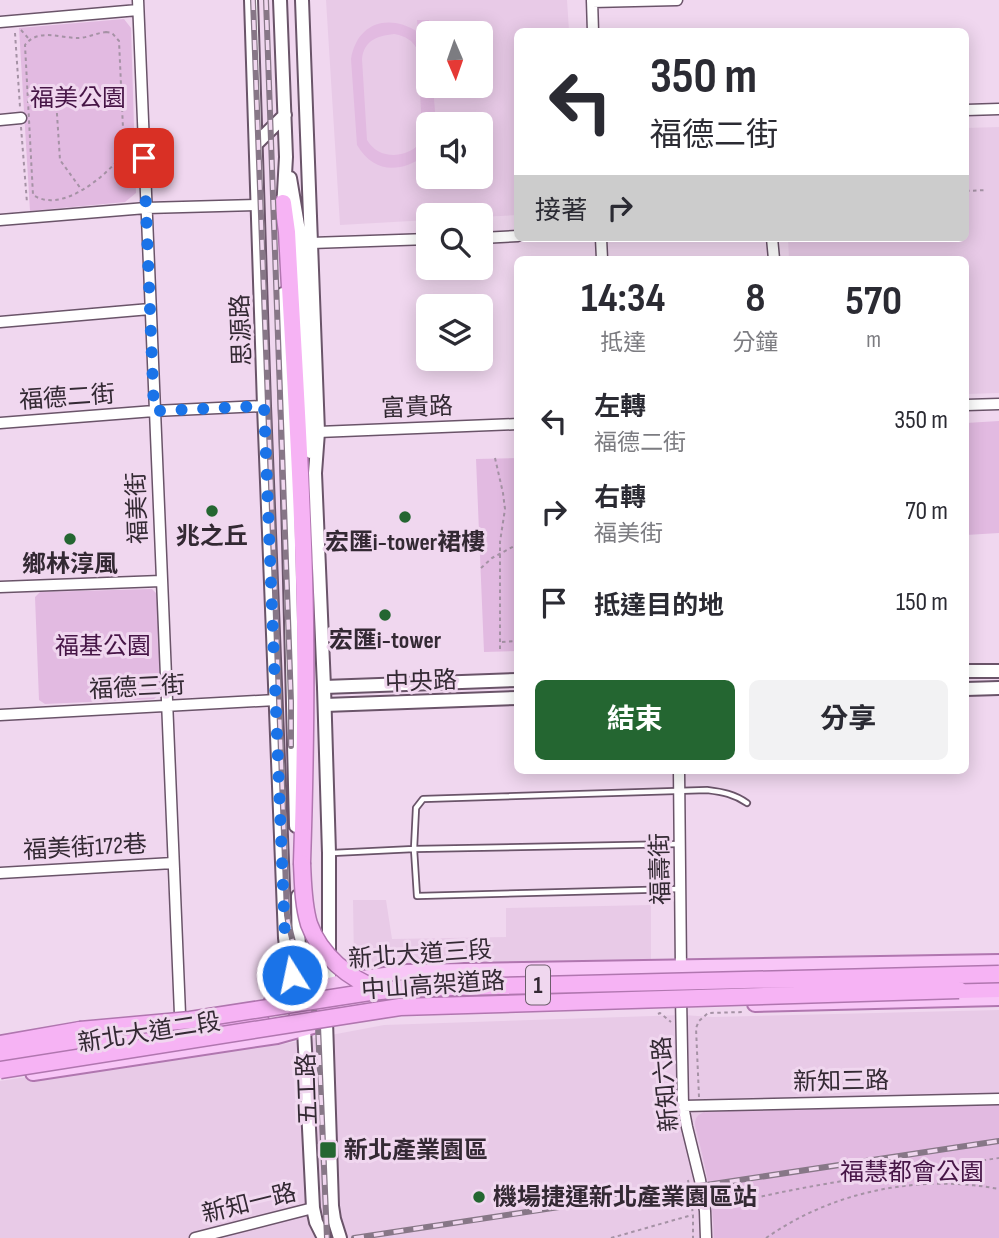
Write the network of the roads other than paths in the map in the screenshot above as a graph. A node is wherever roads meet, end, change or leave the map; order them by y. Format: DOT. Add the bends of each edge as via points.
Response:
graph roads {
  1 [pos="251,0"];
  2 [pos="280,0"];
  3 [pos="302,0"];
  4 [pos="677,0"];
  5 [pos="592,1"];
  6 [pos="138,5"];
  7 [pos="0,22"];
  8 [pos="593,28"];
  9 [pos="999,109"];
  10 [pos="969,110"];
  11 [pos="285,116"];
  12 [pos="21,118"];
  13 [pos="0,120"];
  14 [pos="256,144"];
  15 [pos="286,158"];
  16 [pos="283,202"];
  17 [pos="258,205"];
  18 [pos="146,208"];
  19 [pos="0,220"];
  20 [pos="514,236"];
  21 [pos="493,237"];
  22 [pos="416,239"];
  23 [pos="311,243"];
  24 [pos="150,309"];
  25 [pos="0,322"];
  26 [pos="999,404"];
  27 [pos="969,405"];
  28 [pos="264,406"];
  29 [pos="154,411"];
  30 [pos="0,423"];
  31 [pos="514,424"];
  32 [pos="317,432"];
  33 [pos="315,473"];
  34 [pos="161,581"];
  35 [pos="0,587"];
  36 [pos="969,671"];
  37 [pos="999,671"];
  38 [pos="514,680"];
  39 [pos="324,687"];
  40 [pos="999,688"];
  41 [pos="969,689"];
  42 [pos="514,698"];
  43 [pos="276,701"];
  44 [pos="325,705"];
  45 [pos="166,706"];
  46 [pos="0,715"];
  47 [pos="679,774"];
  48 [pos="680,792"];
  49 [pos="747,803"];
  50 [pos="681,845"];
  51 [pos="414,849"];
  52 [pos="329,853"];
  53 [pos="173,863"];
  54 [pos="0,873"];
  55 [pos="681,889"];
  56 [pos="999,962"];
  57 [pos="681,968"];
  58 [pos="999,974"];
  59 [pos="999,981"];
  60 [pos="329,985"];
  61 [pos="681,988"];
  62 [pos="999,989"];
  63 [pos="298,994"];
  64 [pos="999,998"];
  65 [pos="521,1002"];
  66 [pos="681,1006"];
  67 [pos="180,1014"];
  68 [pos="328,1014"];
  69 [pos="303,1023"];
  70 [pos="0,1042"];
  71 [pos="0,1056"];
  72 [pos="0,1070"];
  73 [pos="0,1078"];
  74 [pos="999,1098"];
  75 [pos="683,1106"];
  76 [pos="313,1208"];
  77 [pos="195,1238"];
  78 [pos="324,1238"];
  79 [pos="340,1238"];
  80 [pos="706,1238"];
  1 -- 14 [label="main road, 思源路"];
  2 -- 11 [label="main road, 思源路"];
  3 -- 23 [label="main road, 思源路"];
  4 -- 5 [label="street"];
  5 -- 8 [label="street"];
  6 -- 7 [label="street"];
  6 -- 18 [label="street, 福美街"];
  9 -- 10 [label="street"];
  11 -- 14 [label="main road"];
  11 -- 15 [label="main road, 思源路"];
  12 -- 13 [label="street"];
  14 -- 17 [label="main road, 思源路"];
  15 -- 16 [label="main road, 思源路"];
  15 -- 33 [label="main road, 思源路" via="299,231 307,428"];
  16 -- 63 [label="main road, 思源路"];
  16 -- 65 [label="highway, bridge" via="304,567 302,863 309,922 314,937 337,965 372,987 406,996"];
  17 -- 18 [label="street"];
  17 -- 28 [label="main road, 思源路"];
  18 -- 19 [label="street"];
  18 -- 24 [label="street, 福美街"];
  20 -- 21 [label="street"];
  22 -- 23 [label="street"];
  23 -- 32 [label="main road, 思源路"];
  24 -- 25 [label="street"];
  24 -- 29 [label="street, 福美街"];
  26 -- 27 [label="street"];
  28 -- 29 [label="street, 福德二街"];
  28 -- 43 [label="main road, 思源路"];
  29 -- 30 [label="street, 福德二街"];
  29 -- 34 [label="street, 福美街"];
  31 -- 32 [label="street, 富貴路"];
  32 -- 33 [label="main road, 思源路"];
  33 -- 39 [label="main road, 思源路"];
  34 -- 35 [label="street"];
  34 -- 45 [label="street, 福美街"];
  36 -- 37 [label="main road"];
  38 -- 39 [label="main road, 中央路"];
  39 -- 44 [label="main road, 思源路"];
  40 -- 41 [label="main road"];
  42 -- 44 [label="main road, 中央路"];
  43 -- 45 [label="street, 福德三街"];
  43 -- 63 [label="main road, 思源路" via="285,938"];
  44 -- 52 [label="main road, 思源路"];
  45 -- 46 [label="street, 福德三街"];
  45 -- 53 [label="street, 福美街"];
  47 -- 48 [label="street, 福壽街"];
  48 -- 49 [label="lane" via="725,792"];
  48 -- 50 [label="street, 福壽街"];
  48 -- 51 [label="lane" via="423,799 416,808"];
  50 -- 51 [label="lane"];
  50 -- 55 [label="street, 福壽街"];
  51 -- 52 [label="lane"];
  51 -- 55 [label="lane" via="417,897"];
  52 -- 60 [label="main road, 思源路"];
  53 -- 54 [label="street, 福美街172巷"];
  53 -- 67 [label="street, 福美街"];
  55 -- 57 [label="street, 福壽街"];
  56 -- 57 [label="main road, 新北大道三段 / 1"];
  57 -- 60 [label="main road, 新北大道三段 / 1" via="407,972"];
  57 -- 61 [label="street, 新知六路"];
  58 -- 70 [label="highway, 中山高架道路 / 1, bridge" via="412,988"];
  59 -- 61 [label="main road, 新北大道三段 / 1"];
  60 -- 63 [label="main road, 新北大道三段 / 1"];
  60 -- 68 [label="main road, 思源路"];
  61 -- 66 [label="street, 新知六路"];
  61 -- 68 [label="main road, 新北大道三段 / 1" via="399,998"];
  62 -- 65 [label="highway, 中山高架道路 / 1, bridge"];
  63 -- 67 [label="main road, 新北大道二段 / 1"];
  63 -- 68 [label="main road, 新北大道三段 / 1"];
  63 -- 69 [label="main road, 思源路"];
  64 -- 66 [label="main road, 1"];
  65 -- 72 [label="highway, 中山高架道路 / 1, bridge" via="377,1009"];
  66 -- 68 [label="main road, 1"];
  66 -- 75 [label="street, 新知六路"];
  67 -- 70 [label="main road, 新北大道二段 / 1" via="63,1028"];
  68 -- 69 [label="highway"];
  68 -- 79 [label="main road, 五工路" via="332,1206"];
  69 -- 71 [label="highway" via="123,1037"];
  69 -- 73 [label="main road, 新北大道二段" via="277,1036"];
  69 -- 76 [label="main road, 五工路"];
  74 -- 75 [label="street, 新知三路"];
  75 -- 80 [label="street, 新知六路" via="701,1180"];
  76 -- 77 [label="street, 新知一路"];
  76 -- 78 [label="main road, 五工路"];
}
